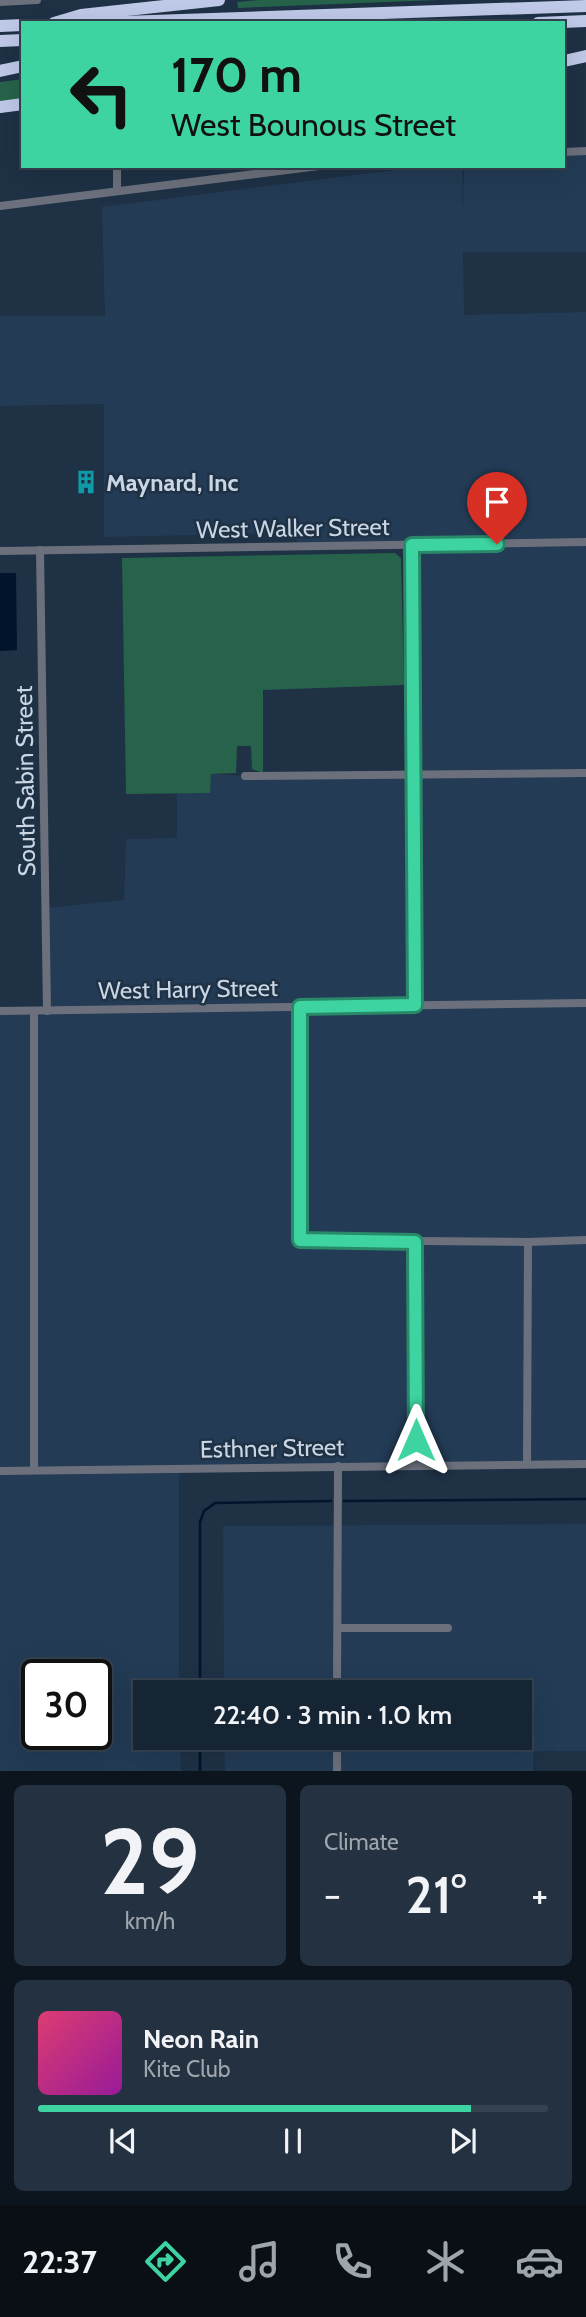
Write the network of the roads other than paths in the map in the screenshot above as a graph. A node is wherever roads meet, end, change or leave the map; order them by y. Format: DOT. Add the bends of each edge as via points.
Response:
graph roads {
  1 [pos="37,0"];
  2 [pos="219,0"];
  3 [pos="0,2"];
  4 [pos="586,6"];
  5 [pos="60,21"];
  6 [pos="153,21"];
  7 [pos="586,21"];
  8 [pos="565,22"];
  9 [pos="21,25"];
  10 [pos="0,26"];
  11 [pos="21,40"];
  12 [pos="0,41"];
  13 [pos="586,56"];
  14 [pos="565,63"];
  15 [pos="565,63"];
  16 [pos="586,66"];
  17 [pos="19,69"];
  18 [pos="0,71"];
  19 [pos="21,104"];
  20 [pos="0,107"];
  21 [pos="565,152"];
  22 [pos="586,152"];
  23 [pos="117,168"];
  24 [pos="303,168"];
  25 [pos="117,191"];
  26 [pos="0,206"];
  27 [pos="586,542"];
  28 [pos="412,545"];
  29 [pos="40,550"];
  30 [pos="0,551"];
  31 [pos="586,774"];
  32 [pos="414,775"];
  33 [pos="245,776"];
  34 [pos="586,1003"];
  35 [pos="415,1005"];
  36 [pos="300,1007"];
  37 [pos="0,1011"];
  38 [pos="34,1011"];
  39 [pos="47,1011"];
  40 [pos="586,1240"];
  41 [pos="415,1242"];
  42 [pos="528,1242"];
  43 [pos="527,1464"];
  44 [pos="586,1464"];
  45 [pos="417,1465"];
  46 [pos="338,1466"];
  47 [pos="34,1470"];
  48 [pos="0,1471"];
  49 [pos="338,1628"];
  50 [pos="448,1629"];
  51 [pos="337,1680"];
  52 [pos="337,1750"];
  53 [pos="337,1771"];
  1 -- 3 [label="street"];
  2 -- 5 [label="highway"];
  4 -- 6 [label="highway"];
  7 -- 8 [label="highway"];
  9 -- 10 [label="highway"];
  11 -- 12 [label="highway"];
  13 -- 14 [label="highway"];
  15 -- 16 [label="highway"];
  17 -- 18 [label="highway"];
  19 -- 20 [label="highway"];
  21 -- 22 [label="street"];
  23 -- 25 [label="street"];
  24 -- 25 [label="street"];
  25 -- 26 [label="street"];
  27 -- 28 [label="street, West Walker Street"];
  28 -- 29 [label="street, West Walker Street"];
  28 -- 32 [label="street"];
  29 -- 30 [label="street, West Walker Street"];
  29 -- 39 [label="street, South Sabin Street"];
  31 -- 32 [label="street"];
  32 -- 33 [label="street"];
  32 -- 35 [label="street"];
  34 -- 35 [label="street, West Harry Street"];
  35 -- 36 [label="street, West Harry Street"];
  36 -- 39 [label="street, West Harry Street"];
  36 -- 41 [label="street" via="300,1240"];
  37 -- 38 [label="street, West Harry Street"];
  38 -- 39 [label="street, West Harry Street"];
  38 -- 47 [label="street"];
  40 -- 42 [label="street"];
  41 -- 42 [label="street"];
  41 -- 45 [label="street"];
  42 -- 43 [label="street"];
  43 -- 44 [label="street, Esthner Street"];
  43 -- 45 [label="street, Esthner Street"];
  45 -- 46 [label="street, Esthner Street"];
  46 -- 47 [label="street, Esthner Street"];
  46 -- 49 [label="street"];
  47 -- 48 [label="street, Esthner Street"];
  49 -- 50 [label="street"];
  49 -- 51 [label="street"];
  52 -- 53 [label="street"];
}
